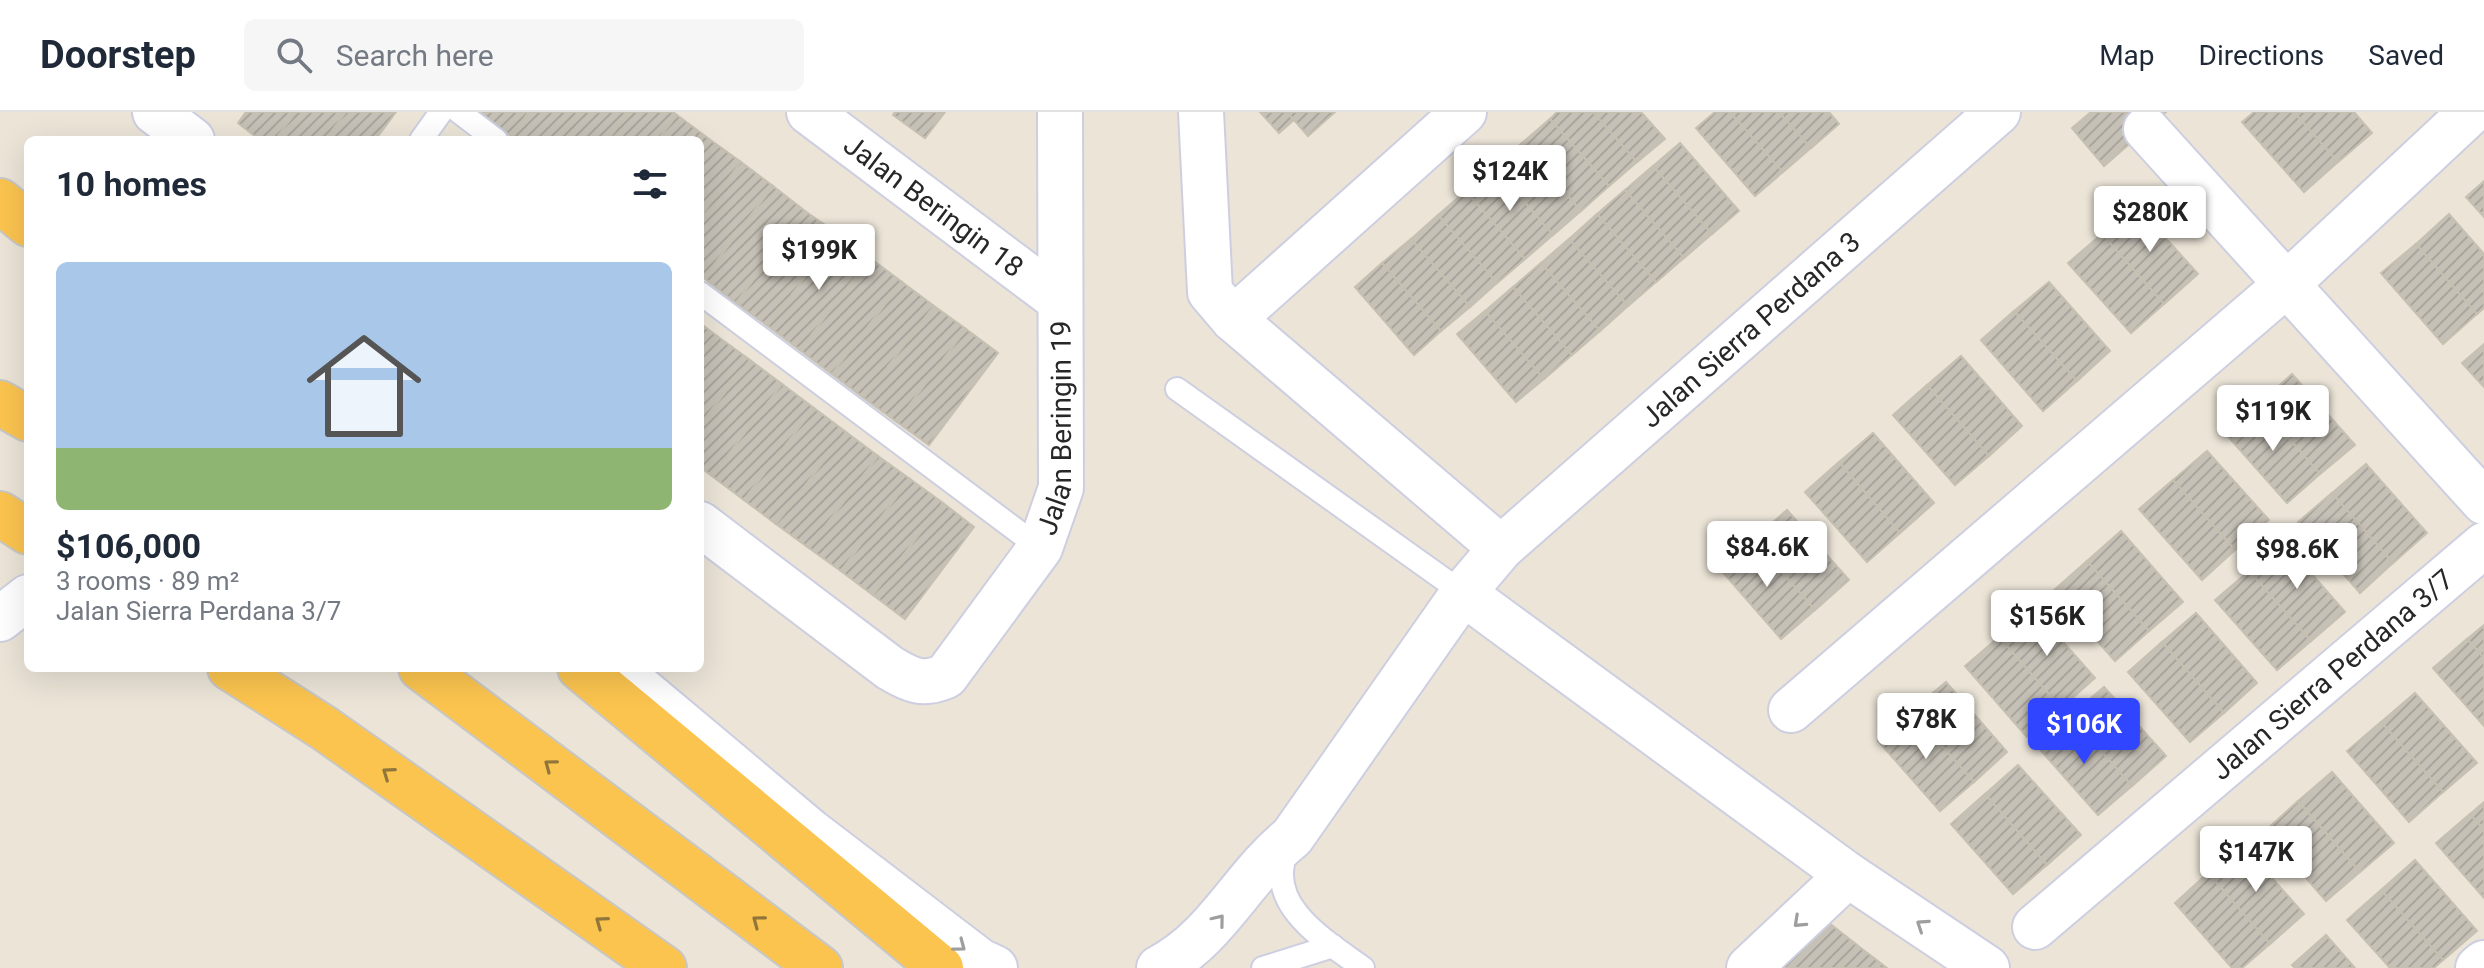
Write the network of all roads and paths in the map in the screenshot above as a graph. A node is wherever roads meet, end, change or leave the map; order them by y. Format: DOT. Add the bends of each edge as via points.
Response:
graph roads {
  1 [pos="155,112"];
  2 [pos="441,112"];
  3 [pos="459,112"];
  4 [pos="809,112"];
  5 [pos="1060,112"];
  6 [pos="1201,112"];
  7 [pos="1464,112"];
  8 [pos="1998,112"];
  9 [pos="2471,112"];
  10 [pos="2146,129"];
  11 [pos="187,136"];
  12 [pos="424,136"];
  13 [pos="491,136"];
  14 [pos="0,201"];
  15 [pos="24,221"];
  16 [pos="2287,284"];
  17 [pos="704,296"];
  18 [pos="1058,299"];
  19 [pos="1233,319"];
  20 [pos="1177,389"];
  21 [pos="0,403"];
  22 [pos="24,417"];
  23 [pos="2484,502"];
  24 [pos="0,514"];
  25 [pos="704,527"];
  26 [pos="24,529"];
  27 [pos="2484,545"];
  28 [pos="1040,548"];
  29 [pos="1501,548"];
  30 [pos="1463,593"];
  31 [pos="24,600"];
  32 [pos="0,619"];
  33 [pos="236,672"];
  34 [pos="426,672"];
  35 [pos="585,672"];
  36 [pos="621,672"];
  37 [pos="1791,710"];
  38 [pos="1292,837"];
  39 [pos="1848,875"];
  40 [pos="2035,927"];
  41 [pos="1333,946"];
  42 [pos="2484,963"];
  43 [pos="664,968"];
  44 [pos="820,968"];
  45 [pos="941,968"];
  46 [pos="995,968"];
  47 [pos="1159,968"];
  48 [pos="1263,968"];
  49 [pos="1363,968"];
  50 [pos="1749,968"];
  51 [pos="1987,968"];
  52 [pos="2478,968"];
  1 -- 11 [label="street"];
  2 -- 12 [label="lane"];
  3 -- 13 [label="lane"];
  4 -- 18 [label="street, Jalan Beringin 18"];
  5 -- 18 [label="street, Jalan Beringin 19"];
  6 -- 19 [label="street" via="1210,292"];
  7 -- 19 [label="street"];
  8 -- 29 [label="street, Jalan Sierra Perdana 3"];
  9 -- 16 [label="street"];
  10 -- 16 [label="street"];
  14 -- 15 [label="highway"];
  16 -- 23 [label="street"];
  16 -- 37 [label="street"];
  17 -- 28 [label="lane"];
  18 -- 28 [label="street, Jalan Beringin 19" via="1061,488"];
  19 -- 29 [label="street"];
  20 -- 30 [label="lane"];
  21 -- 22 [label="highway"];
  24 -- 26 [label="highway"];
  25 -- 28 [label="street, Jalan Beringin 19" via="912,681 929,683 946,676"];
  27 -- 40 [label="street, Jalan Sierra Perdana 3/7"];
  29 -- 30 [label="street, Jalan Sierra Perdana 3"];
  30 -- 38 [label="street, Jalan Sierra Perdana 3"];
  30 -- 39 [label="street"];
  31 -- 32 [label="street"];
  43 -- 33 [label="highway, one-way"];
  44 -- 34 [label="highway, one-way"];
  35 -- 45 [label="highway"];
  36 -- 46 [label="street, one-way" via="810,831"];
  38 -- 41 [label="lane" via="1281,866 1281,890 1288,905"];
  47 -- 38 [label="street, Jalan Sierra Perdana 3, one-way" via="1193,948 1269,855"];
  39 -- 50 [label="street, one-way"];
  51 -- 39 [label="street, one-way"];
  41 -- 48 [label="lane"];
  41 -- 49 [label="lane"];
  42 -- 52 [label="street"];
}
